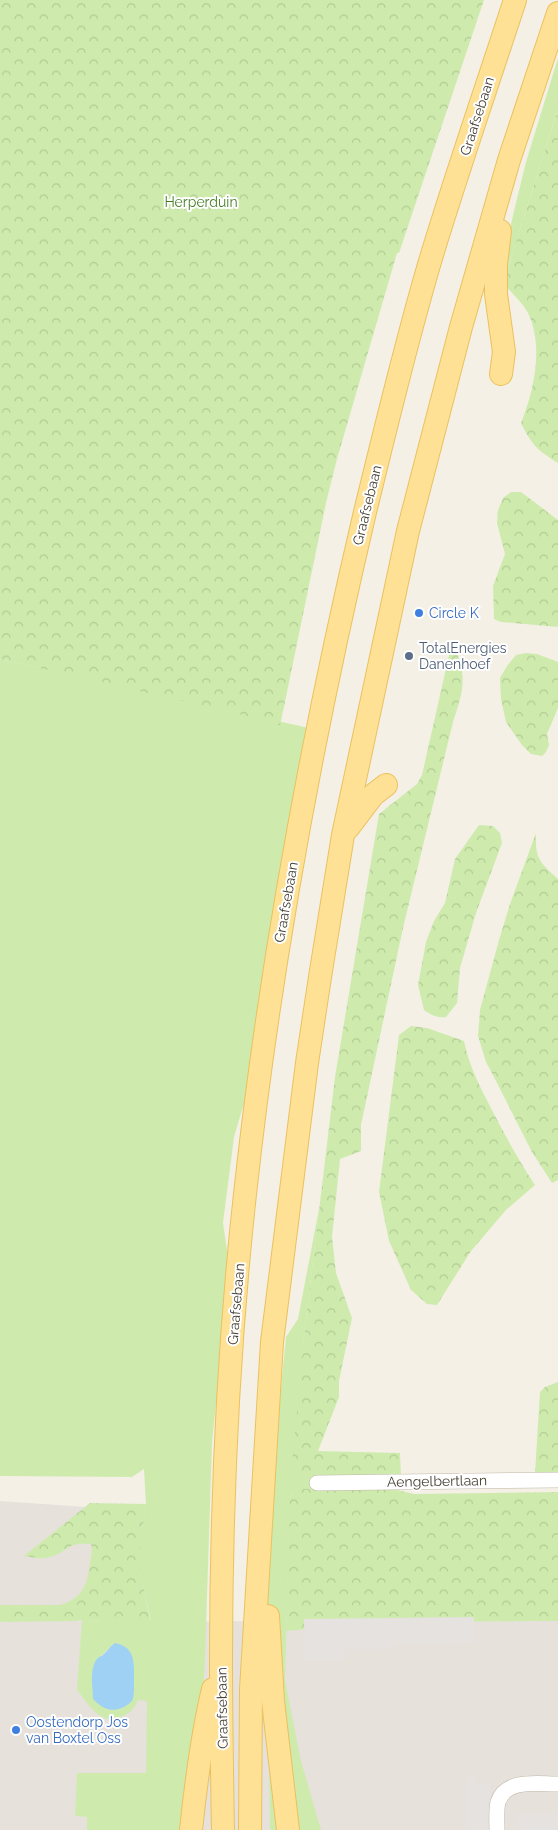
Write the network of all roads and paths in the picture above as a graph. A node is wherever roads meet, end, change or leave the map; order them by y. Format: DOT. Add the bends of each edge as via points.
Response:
graph roads {
  1 [pos="515,0"];
  2 [pos="558,13"];
  3 [pos="509,160"];
  4 [pos="501,374"];
  5 [pos="386,785"];
  6 [pos="343,834"];
  7 [pos="558,1480"];
  8 [pos="317,1483"];
  9 [pos="259,1548"];
  10 [pos="221,1659"];
  11 [pos="558,1784"];
  12 [pos="191,1830"];
  13 [pos="223,1830"];
  14 [pos="250,1830"];
  15 [pos="288,1830"];
  16 [pos="497,1830"];
  1 -- 10 [label="main road, Graafsebaan" via="431,258 392,402 337,632 282,921 245,1196 225,1472"];
  2 -- 3 [label="main road, Graafsebaan"];
  3 -- 4 [label="main road" via="496,264 496,294 504,352"];
  3 -- 6 [label="main road, Graafsebaan" via="408,531"];
  5 -- 6 [label="main road" via="373,795"];
  6 -- 9 [label="main road, Graafsebaan" via="311,1034 273,1333"];
  7 -- 8 [label="street, Aengelbertlaan"];
  9 -- 14 [label="main road, Graafsebaan" via="251,1690"];
  9 -- 15 [label="main road"];
  10 -- 12 [label="main road" via="206,1718"];
  10 -- 13 [label="main road, Graafsebaan"];
  11 -- 16 [label="street" via="518,1784 504,1790 498,1803"];
}
